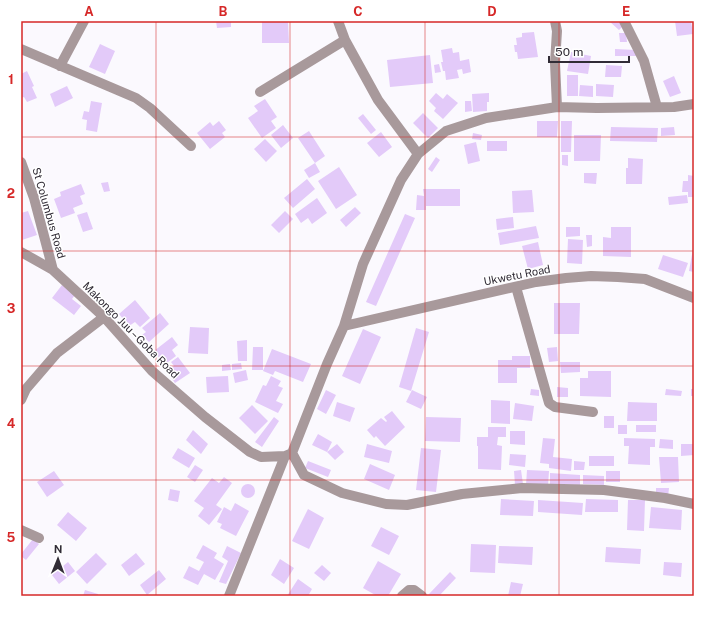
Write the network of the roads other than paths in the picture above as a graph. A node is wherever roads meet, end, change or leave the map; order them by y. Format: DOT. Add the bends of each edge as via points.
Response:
graph roads {
  1 [pos="84,21"];
  2 [pos="338,21"];
  3 [pos="555,21"];
  4 [pos="624,21"];
  5 [pos="345,40"];
  6 [pos="21,49"];
  7 [pos="60,66"];
  8 [pos="260,92"];
  9 [pos="694,104"];
  10 [pos="557,107"];
  11 [pos="657,107"];
  12 [pos="191,146"];
  13 [pos="418,154"];
  14 [pos="21,162"];
  15 [pos="21,252"];
  16 [pos="53,270"];
  17 [pos="516,287"];
  18 [pos="694,298"];
  19 [pos="104,317"];
  20 [pos="344,326"];
  21 [pos="21,400"];
  22 [pos="593,412"];
  23 [pos="288,455"];
  24 [pos="694,504"];
  25 [pos="21,530"];
  26 [pos="39,538"];
  27 [pos="228,596"];
  28 [pos="402,596"];
  29 [pos="422,596"];
  1 -- 7 [label="street"];
  2 -- 5 [label="street"];
  3 -- 10 [label="street"];
  4 -- 11 [label="street" via="644,61"];
  5 -- 8 [label="street"];
  5 -- 13 [label="street" via="378,100"];
  6 -- 7 [label="street"];
  7 -- 12 [label="street" via="136,98"];
  9 -- 11 [label="street"];
  10 -- 11 [label="street"];
  10 -- 13 [label="street" via="486,118 446,131"];
  13 -- 20 [label="street" via="400,180 363,264"];
  14 -- 16 [label="street, St Columbus Road" via="34,198"];
  15 -- 16 [label="street, Makongo Juu – Goba Road"];
  16 -- 19 [label="street, Makongo Juu – Goba Road"];
  17 -- 18 [label="street, Ukwetu Road" via="566,278 618,277 645,279"];
  17 -- 20 [label="street, Ukwetu Road"];
  17 -- 22 [label="street" via="549,403 555,407"];
  19 -- 21 [label="street" via="57,353 26,389"];
  19 -- 23 [label="street, Makongo Juu – Goba Road" via="152,371 250,452 261,457"];
  20 -- 23 [label="street"];
  23 -- 24 [label="street" via="304,475 342,493 386,504 407,505 462,494 522,488 604,490"];
  23 -- 27 [label="street"];
  25 -- 26 [label="street"];
  28 -- 29 [label="street" via="409,590 414,590"];
}
